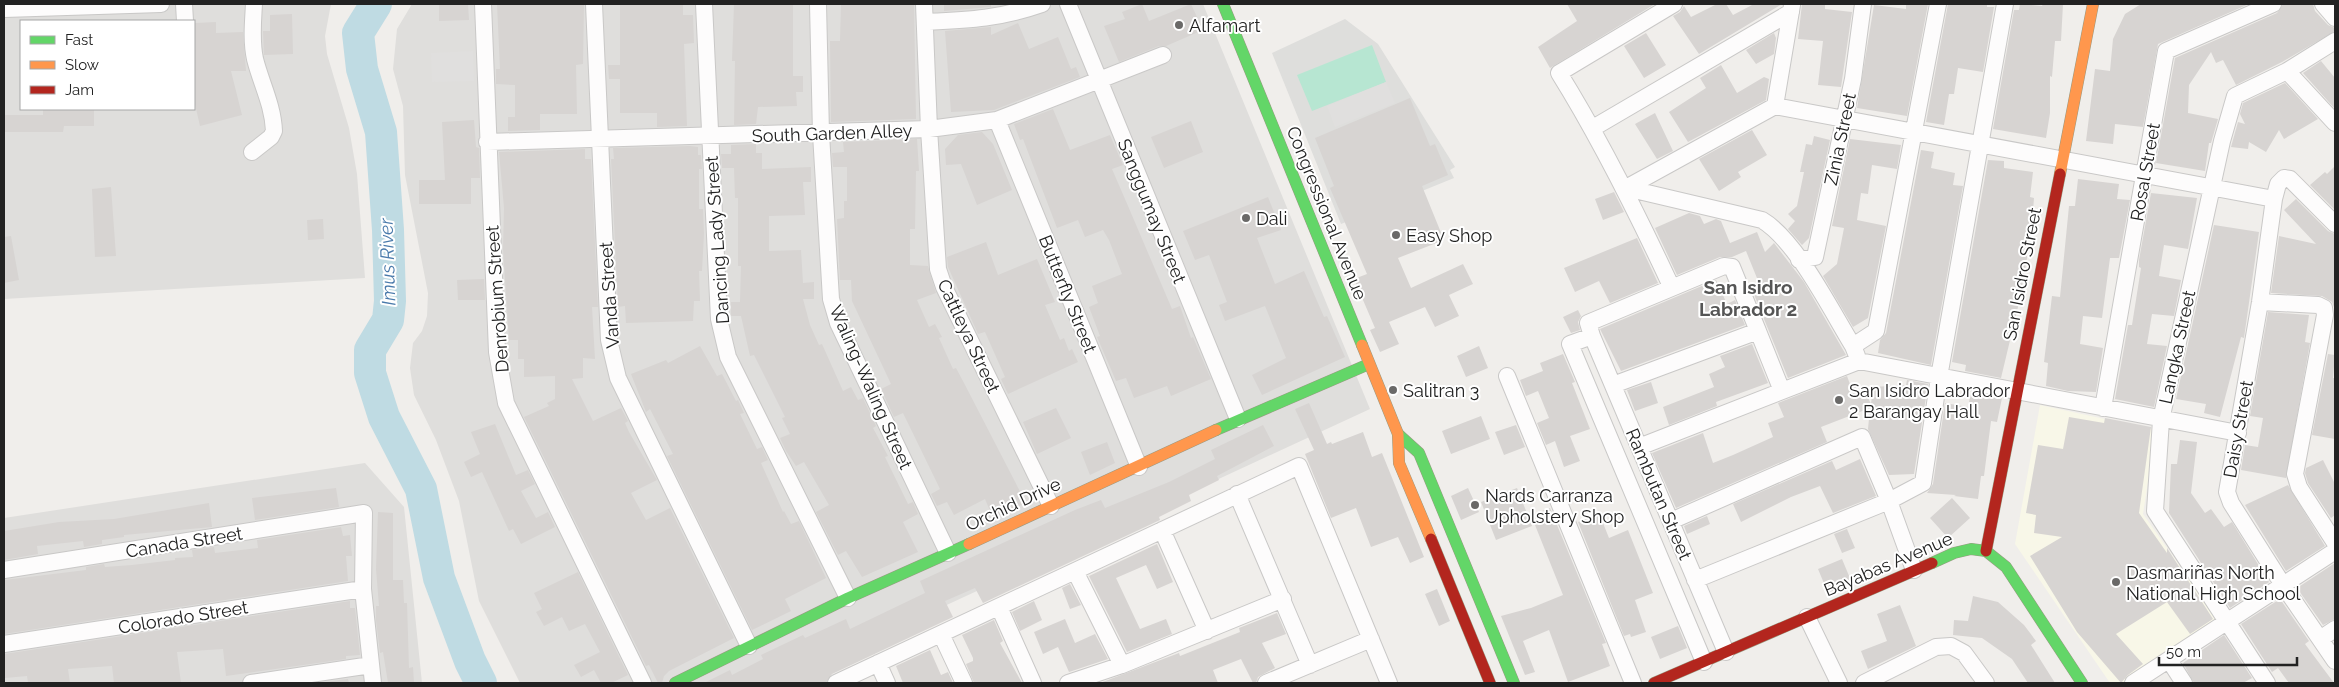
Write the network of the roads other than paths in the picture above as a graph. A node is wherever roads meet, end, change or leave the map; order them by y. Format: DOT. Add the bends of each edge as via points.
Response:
graph roads {
  1 [pos="161,4"];
  2 [pos="184,4"];
  3 [pos="254,4"];
  4 [pos="483,4"];
  5 [pos="594,4"];
  6 [pos="704,4"];
  7 [pos="818,4"];
  8 [pos="924,4"];
  9 [pos="1042,4"];
  10 [pos="1068,4"];
  11 [pos="1223,4"];
  12 [pos="1674,4"];
  13 [pos="1863,4"];
  14 [pos="1938,4"];
  15 [pos="2005,4"];
  16 [pos="2093,4"];
  17 [pos="2273,4"];
  18 [pos="2323,4"];
  19 [pos="1791,8"];
  20 [pos="4,9"];
  21 [pos="23,14"];
  22 [pos="2335,18"];
  23 [pos="184,20"];
  24 [pos="925,22"];
  25 [pos="2335,41"];
  26 [pos="1163,55"];
  27 [pos="2287,71"];
  28 [pos="1098,80"];
  29 [pos="1774,106"];
  30 [pos="1844,119"];
  31 [pos="997,120"];
  32 [pos="2335,123"];
  33 [pos="1593,128"];
  34 [pos="929,129"];
  35 [pos="1914,132"];
  36 [pos="821,134"];
  37 [pos="710,136"];
  38 [pos="600,137"];
  39 [pos="488,142"];
  40 [pos="1980,144"];
  41 [pos="252,152"];
  42 [pos="2062,160"];
  43 [pos="2144,175"];
  44 [pos="1626,188"];
  45 [pos="2212,188"];
  46 [pos="2274,199"];
  47 [pos="2335,224"];
  48 [pos="1799,260"];
  49 [pos="1672,286"];
  50 [pos="2260,302"];
  51 [pos="1758,331"];
  52 [pos="1592,336"];
  53 [pos="1856,353"];
  54 [pos="1369,364"];
  55 [pos="1507,376"];
  56 [pos="1939,377"];
  57 [pos="1613,385"];
  58 [pos="1782,391"];
  59 [pos="2017,392"];
  60 [pos="2102,408"];
  61 [pos="1238,419"];
  62 [pos="2162,420"];
  63 [pos="2238,432"];
  64 [pos="1398,434"];
  65 [pos="1639,447"];
  66 [pos="1139,467"];
  67 [pos="1237,494"];
  68 [pos="1889,501"];
  69 [pos="1051,506"];
  70 [pos="1670,521"];
  71 [pos="1162,530"];
  72 [pos="2335,542"];
  73 [pos="1986,551"];
  74 [pos="2335,551"];
  75 [pos="948,553"];
  76 [pos="4,570"];
  77 [pos="1914,570"];
  78 [pos="1075,571"];
  79 [pos="1696,580"];
  80 [pos="2283,585"];
  81 [pos="363,589"];
  82 [pos="848,598"];
  83 [pos="1283,599"];
  84 [pos="999,607"];
  85 [pos="1807,617"];
  86 [pos="2226,622"];
  87 [pos="2335,629"];
  88 [pos="1208,631"];
  89 [pos="941,634"];
  90 [pos="2320,638"];
  91 [pos="1371,640"];
  92 [pos="4,644"];
  93 [pos="748,646"];
  94 [pos="1726,652"];
  95 [pos="2169,660"];
  96 [pos="2335,660"];
  97 [pos="1704,662"];
  98 [pos="878,664"];
  99 [pos="371,665"];
  100 [pos="1122,665"];
  101 [pos="1310,665"];
  102 [pos="251,683"];
  103 [pos="372,683"];
  104 [pos="643,683"];
  105 [pos="675,683"];
  106 [pos="836,683"];
  107 [pos="887,683"];
  108 [pos="964,683"];
  109 [pos="1033,683"];
  110 [pos="1068,683"];
  111 [pos="1266,683"];
  112 [pos="1389,683"];
  113 [pos="1490,683"];
  114 [pos="1514,683"];
  115 [pos="1633,683"];
  116 [pos="1654,683"];
  117 [pos="1839,683"];
  118 [pos="1864,683"];
  119 [pos="1986,683"];
  120 [pos="2082,683"];
  121 [pos="2134,683"];
  122 [pos="2184,683"];
  123 [pos="2267,683"];
  1 -- 21 [label="street"];
  2 -- 23 [label="street"];
  3 -- 41 [label="street" via="252,35 274,131"];
  4 -- 39 [label="street, Denrobium Street"];
  5 -- 38 [label="street, Vanda Street"];
  6 -- 37 [label="street, Dancing Lady Street"];
  7 -- 36 [label="street, Waling-Waling Street"];
  8 -- 24 [label="street, Cattleya Street"];
  9 -- 24 [label="street" via="992,19"];
  10 -- 28 [label="street, Sanggumay Street"];
  11 -- 54 [label="street, Congressional Avenue"];
  12 -- 33 [label="street" via="1559,73"];
  13 -- 30 [label="street, Zinia Street"];
  14 -- 35 [label="street"];
  15 -- 40 [label="street"];
  16 -- 42 [label="street, San Isidro Street"];
  17 -- 43 [label="street, Rosal Street" via="2166,51"];
  18 -- 22 [label="street"];
  19 -- 29 [label="street"];
  19 -- 33 [label="street"];
  20 -- 21 [label="street"];
  24 -- 34 [label="street, Cattleya Street"];
  25 -- 27 [label="street, Langka Street"];
  26 -- 28 [label="street, South Garden Alley"];
  27 -- 32 [label="street"];
  27 -- 45 [label="street, Langka Street" via="2235,96"];
  28 -- 31 [label="street, South Garden Alley"];
  28 -- 61 [label="street, Sanggumay Street"];
  29 -- 30 [label="street"];
  29 -- 44 [label="street"];
  30 -- 35 [label="street"];
  30 -- 48 [label="street, Zinia Street" via="1815,257"];
  31 -- 34 [label="street, South Garden Alley"];
  31 -- 66 [label="street, Butterfly Street"];
  33 -- 44 [label="street"];
  34 -- 36 [label="street, South Garden Alley"];
  34 -- 69 [label="street, Cattleya Street" via="938,269"];
  35 -- 40 [label="street"];
  35 -- 53 [label="street" via="1876,331"];
  36 -- 37 [label="street, South Garden Alley"];
  36 -- 75 [label="street, Waling-Waling Street" via="831,299 838,323"];
  37 -- 38 [label="street, South Garden Alley"];
  37 -- 82 [label="street, Dancing Lady Street" via="719,319 728,357"];
  38 -- 39 [label="street, South Garden Alley"];
  38 -- 93 [label="street, Vanda Street" via="609,340 618,378"];
  39 -- 104 [label="street, Denrobium Street" via="497,352 506,403"];
  40 -- 42 [label="street"];
  40 -- 56 [label="street"];
  42 -- 43 [label="street"];
  42 -- 59 [label="street, San Isidro Street"];
  43 -- 45 [label="street"];
  43 -- 60 [label="street, Rosal Street"];
  44 -- 48 [label="street" via="1762,220 1773,227"];
  44 -- 49 [label="street"];
  45 -- 46 [label="street"];
  45 -- 62 [label="street, Langka Street"];
  46 -- 47 [label="street, Daisy Street" via="2280,181 2290,179"];
  46 -- 50 [label="street, Daisy Street"];
  48 -- 53 [label="street"];
  49 -- 51 [label="street" via="1724,266 1732,267"];
  49 -- 52 [label="street" via="1588,323"];
  50 -- 63 [label="street, Daisy Street"];
  50 -- 72 [label="street" via="2324,308 2294,474"];
  51 -- 57 [label="street"];
  51 -- 58 [label="street"];
  52 -- 57 [label="street, Rambutan Street"];
  52 -- 97 [label="street" via="1570,344"];
  53 -- 56 [label="street"];
  53 -- 58 [label="street"];
  54 -- 61 [label="street, Orchid Drive"];
  54 -- 64 [label="street, Congressional Avenue"];
  55 -- 115 [label="street"];
  56 -- 59 [label="street"];
  56 -- 68 [label="street" via="1924,480 1921,485"];
  57 -- 65 [label="street, Rambutan Street"];
  58 -- 65 [label="street"];
  59 -- 60 [label="street"];
  59 -- 73 [label="street, San Isidro Street"];
  60 -- 62 [label="street"];
  61 -- 66 [label="street, Orchid Drive"];
  62 -- 63 [label="street"];
  62 -- 86 [label="street, Langka Street" via="2155,511"];
  63 -- 80 [label="street, Daisy Street" via="2227,492"];
  64 -- 113 [label="street, Congressional Avenue" via="1399,463"];
  64 -- 114 [label="street, Congressional Avenue" via="1419,453"];
  65 -- 70 [label="street, Rambutan Street"];
  66 -- 69 [label="street, Orchid Drive"];
  67 -- 71 [label="street"];
  67 -- 83 [label="street"];
  67 -- 91 [label="street" via="1299,466"];
  68 -- 70 [label="street" via="1862,437"];
  68 -- 77 [label="street"];
  68 -- 79 [label="street"];
  69 -- 75 [label="street, Orchid Drive"];
  70 -- 79 [label="street, Rambutan Street"];
  71 -- 78 [label="street"];
  71 -- 88 [label="street"];
  73 -- 77 [label="street, Bayabas Avenue" via="1971,549 1954,553"];
  73 -- 120 [label="street" via="2006,566"];
  74 -- 80 [label="street"];
  75 -- 82 [label="street, Orchid Drive"];
  76 -- 81 [label="street, Canada Street" via="364,513"];
  77 -- 85 [label="street, Bayabas Avenue"];
  78 -- 84 [label="street"];
  78 -- 100 [label="street"];
  79 -- 94 [label="street, Rambutan Street"];
  80 -- 86 [label="street"];
  80 -- 90 [label="street, Daisy Street"];
  81 -- 92 [label="street, Colorado Street"];
  81 -- 99 [label="street"];
  82 -- 93 [label="street, Orchid Drive"];
  83 -- 88 [label="street"];
  83 -- 101 [label="street"];
  84 -- 89 [label="street"];
  84 -- 109 [label="street"];
  85 -- 94 [label="street, Bayabas Avenue"];
  85 -- 117 [label="street"];
  86 -- 95 [label="street"];
  86 -- 123 [label="street, Langka Street"];
  87 -- 90 [label="street"];
  88 -- 100 [label="street"];
  89 -- 98 [label="street"];
  89 -- 108 [label="street"];
  90 -- 96 [label="street, Daisy Street"];
  91 -- 101 [label="street"];
  91 -- 112 [label="street"];
  93 -- 105 [label="street, Orchid Drive"];
  94 -- 97 [label="street, Bayabas Avenue"];
  95 -- 121 [label="street"];
  95 -- 122 [label="street"];
  97 -- 116 [label="street, Bayabas Avenue"];
  98 -- 106 [label="street"];
  98 -- 107 [label="street"];
  99 -- 102 [label="street"];
  99 -- 103 [label="street"];
  100 -- 110 [label="street"];
  101 -- 111 [label="street"];
  118 -- 119 [label="street" via="1936,647 1950,646 1964,653"];
}
